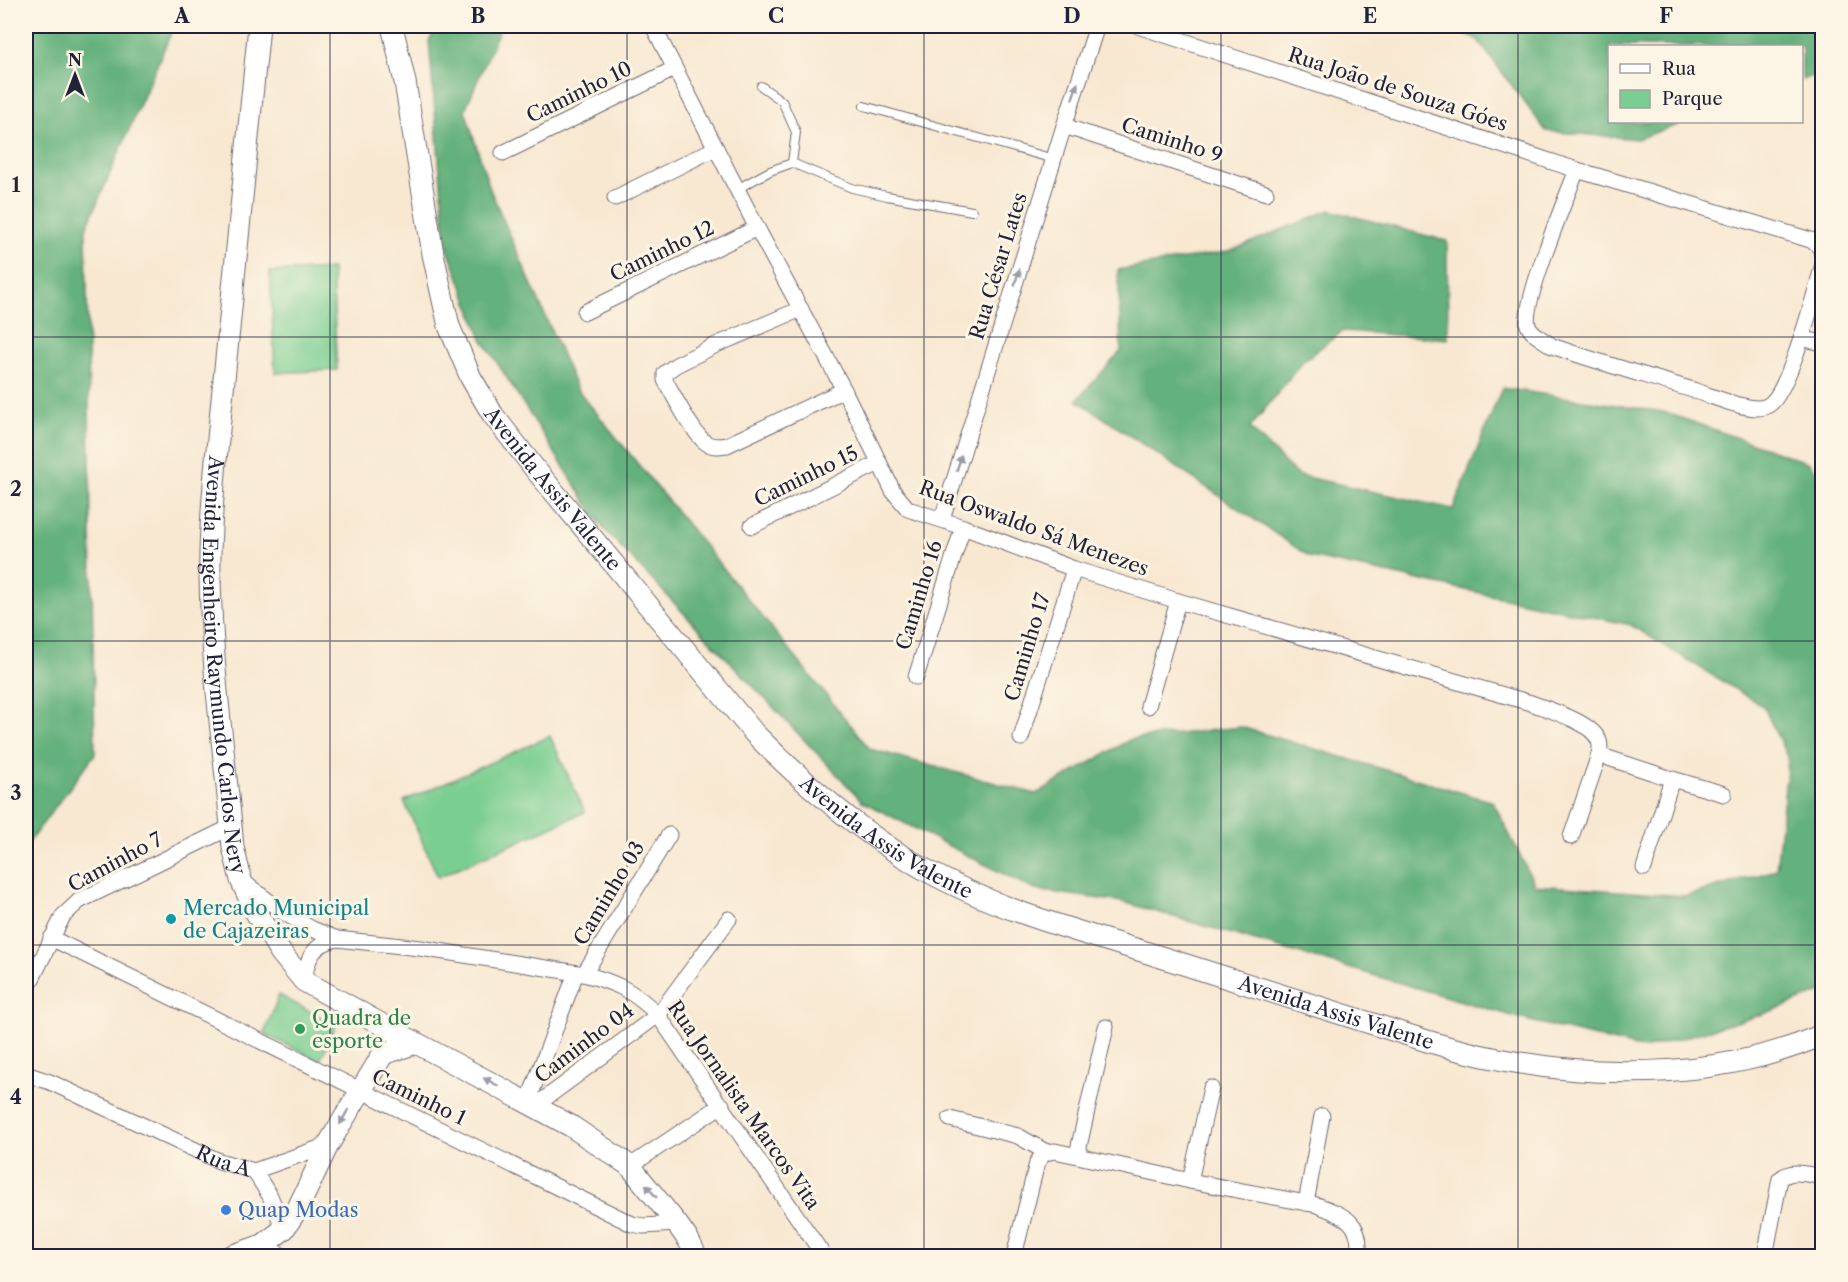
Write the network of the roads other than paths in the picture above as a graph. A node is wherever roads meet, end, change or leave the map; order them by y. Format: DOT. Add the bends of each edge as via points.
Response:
graph roads {
  1 [pos="259,26"];
  2 [pos="392,26"];
  3 [pos="653,26"];
  4 [pos="1097,26"];
  5 [pos="1138,26"];
  6 [pos="674,69"];
  7 [pos="761,86"];
  8 [pos="864,106"];
  9 [pos="1064,126"];
  10 [pos="716,148"];
  11 [pos="503,153"];
  12 [pos="1054,159"];
  13 [pos="792,163"];
  14 [pos="1577,170"];
  15 [pos="737,189"];
  16 [pos="1266,193"];
  17 [pos="615,198"];
  18 [pos="972,211"];
  19 [pos="758,228"];
  20 [pos="1822,254"];
  21 [pos="1822,268"];
  22 [pos="801,309"];
  23 [pos="585,312"];
  24 [pos="1801,338"];
  25 [pos="1822,344"];
  26 [pos="844,390"];
  27 [pos="879,463"];
  28 [pos="942,519"];
  29 [pos="752,526"];
  30 [pos="963,526"];
  31 [pos="1074,569"];
  32 [pos="1178,601"];
  33 [pos="916,677"];
  34 [pos="1148,706"];
  35 [pos="1021,738"];
  36 [pos="1599,755"];
  37 [pos="1672,780"];
  38 [pos="1724,794"];
  39 [pos="231,827"];
  40 [pos="669,835"];
  41 [pos="1571,837"];
  42 [pos="1644,868"];
  43 [pos="241,880"];
  44 [pos="729,920"];
  45 [pos="51,938"];
  46 [pos="338,939"];
  47 [pos="580,973"];
  48 [pos="304,981"];
  49 [pos="26,991"];
  50 [pos="658,1015"];
  51 [pos="379,1023"];
  52 [pos="1106,1027"];
  53 [pos="1822,1035"];
  54 [pos="416,1043"];
  55 [pos="383,1054"];
  56 [pos="26,1074"];
  57 [pos="1211,1088"];
  58 [pos="360,1091"];
  59 [pos="532,1104"];
  60 [pos="722,1105"];
  61 [pos="1322,1116"];
  62 [pos="950,1119"];
  63 [pos="328,1145"];
  64 [pos="1046,1152"];
  65 [pos="1077,1155"];
  66 [pos="630,1166"];
  67 [pos="254,1171"];
  68 [pos="1822,1177"];
  69 [pos="1190,1181"];
  70 [pos="1306,1203"];
  71 [pos="677,1224"];
  72 [pos="284,1229"];
  73 [pos="263,1245"];
  74 [pos="231,1257"];
  75 [pos="283,1257"];
  76 [pos="696,1257"];
  77 [pos="824,1257"];
  78 [pos="1014,1257"];
  79 [pos="1358,1257"];
  80 [pos="1765,1257"];
  1 -- 39 [label="main road, Avenida Engenheiro Raymundo Carlos Nery" via="211,520 212,626"];
  2 -- 53 [label="main road, Avenida Assis Valente" via="449,326 493,415 754,733 787,767 881,842 958,887 1037,919 1489,1058 1555,1068 1683,1070 1767,1054"];
  3 -- 6 [label="street, Rua Oswaldo Sá Menezes"];
  9 -- 4 [label="street, Rua César Lates, one-way"];
  5 -- 14 [label="street, Rua João de Souza Góes"];
  6 -- 10 [label="street, Rua Oswaldo Sá Menezes"];
  6 -- 11 [label="street, Caminho 10"];
  7 -- 13 [label="lane" via="782,101 796,132"];
  8 -- 12 [label="lane"];
  9 -- 12 [label="street, Rua César Lates"];
  9 -- 16 [label="street, Caminho 9"];
  10 -- 15 [label="street, Rua Oswaldo Sá Menezes"];
  10 -- 17 [label="street"];
  28 -- 12 [label="street, Rua César Lates, one-way"];
  13 -- 15 [label="lane"];
  13 -- 18 [label="lane" via="852,188"];
  14 -- 20 [label="street, Rua João de Souza Góes" via="1814,242"];
  14 -- 24 [label="street" via="1530,301 1528,325 1535,335 1552,346 1584,357 1756,408 1764,408 1779,394"];
  15 -- 19 [label="street, Rua Oswaldo Sá Menezes"];
  19 -- 22 [label="street, Rua Oswaldo Sá Menezes"];
  19 -- 23 [label="street, Caminho 12"];
  21 -- 24 [label="street"];
  22 -- 26 [label="street, Rua Oswaldo Sá Menezes"];
  22 -- 26 [label="street" via="669,369 665,380 703,441 718,446"];
  24 -- 25 [label="street"];
  26 -- 27 [label="street, Rua Oswaldo Sá Menezes"];
  27 -- 28 [label="street, Rua Oswaldo Sá Menezes" via="892,490 908,508"];
  27 -- 29 [label="street, Caminho 15"];
  28 -- 30 [label="street, Rua Oswaldo Sá Menezes"];
  30 -- 31 [label="street, Rua Oswaldo Sá Menezes"];
  30 -- 33 [label="street, Caminho 16"];
  31 -- 32 [label="street, Rua Oswaldo Sá Menezes"];
  31 -- 35 [label="street, Caminho 17"];
  32 -- 34 [label="street"];
  32 -- 36 [label="street, Rua Oswaldo Sá Menezes" via="1532,703 1586,727 1598,738"];
  36 -- 37 [label="street"];
  36 -- 41 [label="street"];
  37 -- 38 [label="street"];
  37 -- 42 [label="street"];
  39 -- 43 [label="main road, Avenida Engenheiro Raymundo Carlos Nery"];
  39 -- 45 [label="street, Caminho 7" via="79,901 63,915"];
  40 -- 47 [label="street, Caminho 03"];
  43 -- 46 [label="street, Rua Jornalista Marcos Vita" via="312,929"];
  43 -- 48 [label="main road, Avenida Engenheiro Raymundo Carlos Nery" via="267,932"];
  44 -- 50 [label="street, Caminho 04"];
  45 -- 49 [label="street, Caminho 7"];
  45 -- 58 [label="street, Caminho 1"];
  46 -- 47 [label="street, Rua Jornalista Marcos Vita"];
  46 -- 48 [label="street" via="323,943 314,952 307,962"];
  47 -- 50 [label="street, Rua Jornalista Marcos Vita" via="626,989"];
  47 -- 59 [label="street, Caminho 03"];
  48 -- 51 [label="main road, Avenida Engenheiro Raymundo Carlos Nery"];
  50 -- 59 [label="street, Caminho 04"];
  50 -- 60 [label="street, Rua Jornalista Marcos Vita"];
  51 -- 54 [label="main road, Avenida Engenheiro Raymundo Carlos Nery"];
  51 -- 55 [label="main road"];
  52 -- 65 [label="street"];
  54 -- 55 [label="main road"];
  59 -- 54 [label="main road, Avenida Engenheiro Raymundo Carlos Nery, one-way"];
  55 -- 58 [label="main road"];
  56 -- 67 [label="street, Rua A" via="219,1161"];
  57 -- 69 [label="street"];
  58 -- 63 [label="main road, one-way"];
  58 -- 71 [label="street, Caminho 1" via="632,1224"];
  59 -- 66 [label="main road, Avenida Engenheiro Raymundo Carlos Nery"];
  60 -- 66 [label="street"];
  60 -- 77 [label="street, Rua Jornalista Marcos Vita"];
  61 -- 70 [label="street"];
  62 -- 64 [label="street" via="1018,1136"];
  63 -- 67 [label="street, Rua A"];
  63 -- 72 [label="main road"];
  64 -- 65 [label="street"];
  64 -- 78 [label="street" via="1037,1163"];
  65 -- 69 [label="street"];
  71 -- 66 [label="main road, Avenida Engenheiro Raymundo Carlos Nery, one-way"];
  67 -- 72 [label="street"];
  68 -- 80 [label="street" via="1798,1173 1780,1179"];
  69 -- 70 [label="street"];
  70 -- 79 [label="street" via="1352,1222 1360,1244"];
  71 -- 76 [label="main road, Avenida Engenheiro Raymundo Carlos Nery"];
  72 -- 73 [label="main road"];
  73 -- 74 [label="main road"];
  73 -- 75 [label="street"];
}
